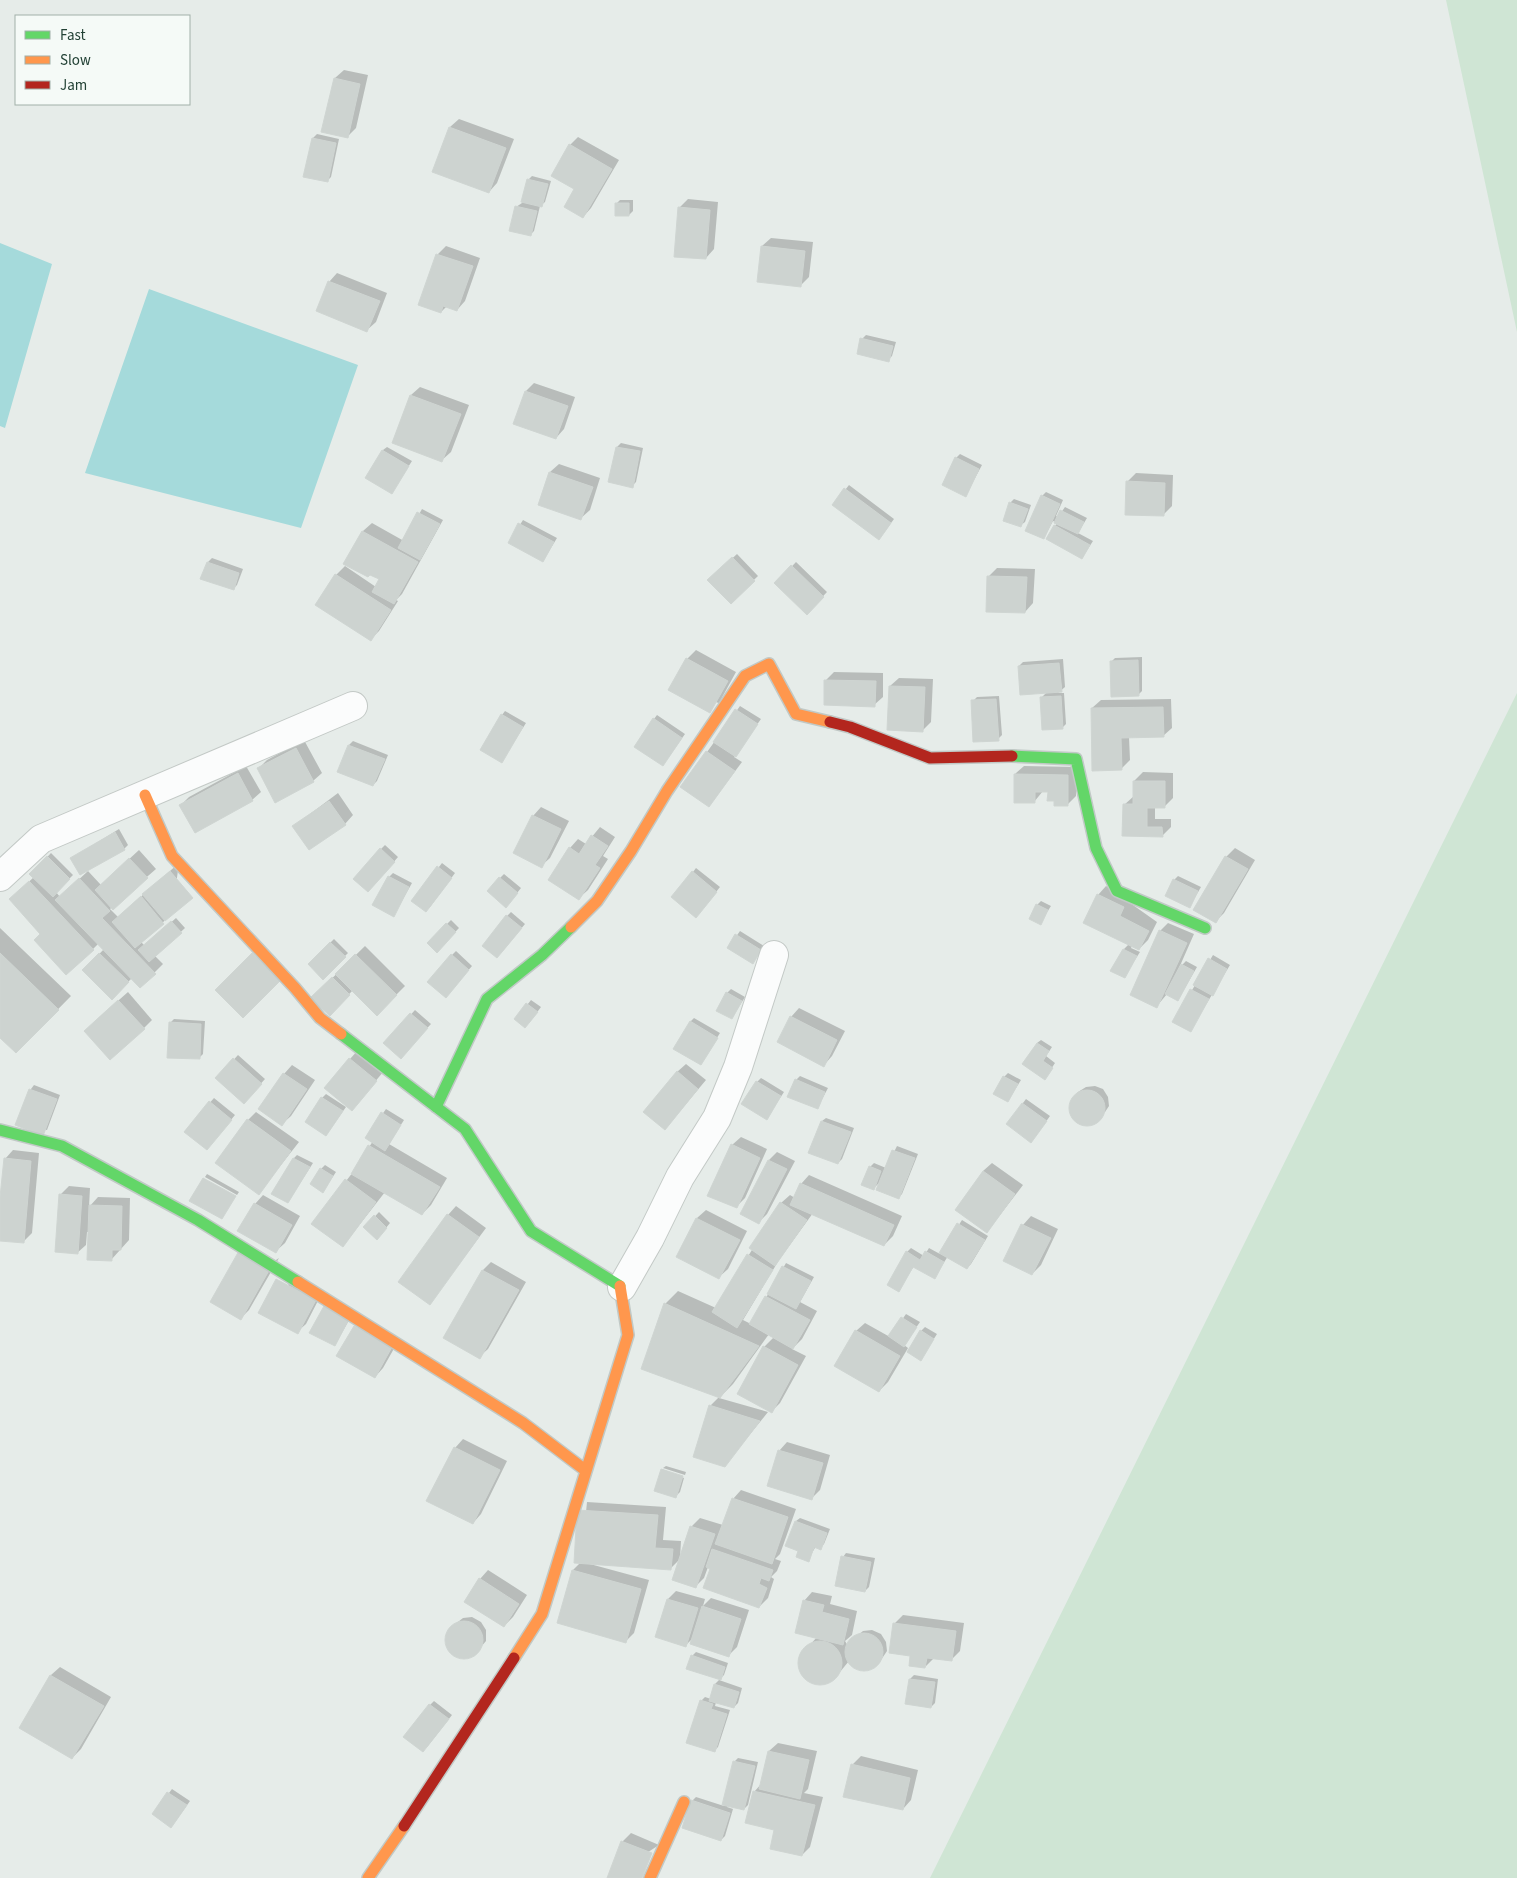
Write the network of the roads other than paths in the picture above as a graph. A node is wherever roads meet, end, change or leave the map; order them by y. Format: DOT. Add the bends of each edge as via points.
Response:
graph roads {
  1 [pos="353,706"];
  2 [pos="145,795"];
  3 [pos="0,877"];
  4 [pos="1205,928"];
  5 [pos="774,955"];
  6 [pos="436,1107"];
  7 [pos="0,1130"];
  8 [pos="622,1287"];
  9 [pos="585,1470"];
  10 [pos="684,1802"];
  11 [pos="368,1878"];
  12 [pos="650,1878"];
  1 -- 2 [label="street"];
  2 -- 3 [label="street" via="41,839"];
  2 -- 6 [label="street" via="172,856 296,988 320,1018"];
  4 -- 6 [label="street" via="1117,891 1096,848 1076,759 998,755 930,758 850,727 796,714 769,664 745,676 667,790 631,852 597,901 542,955 487,999"];
  5 -- 8 [label="street" via="738,1068 717,1118 680,1177"];
  6 -- 8 [label="street" via="465,1129 531,1231"];
  7 -- 9 [label="street" via="62,1146 198,1220 523,1423"];
  8 -- 9 [label="street" via="628,1335"];
  9 -- 11 [label="street" via="542,1614"];
  10 -- 12 [label="street"];
}
